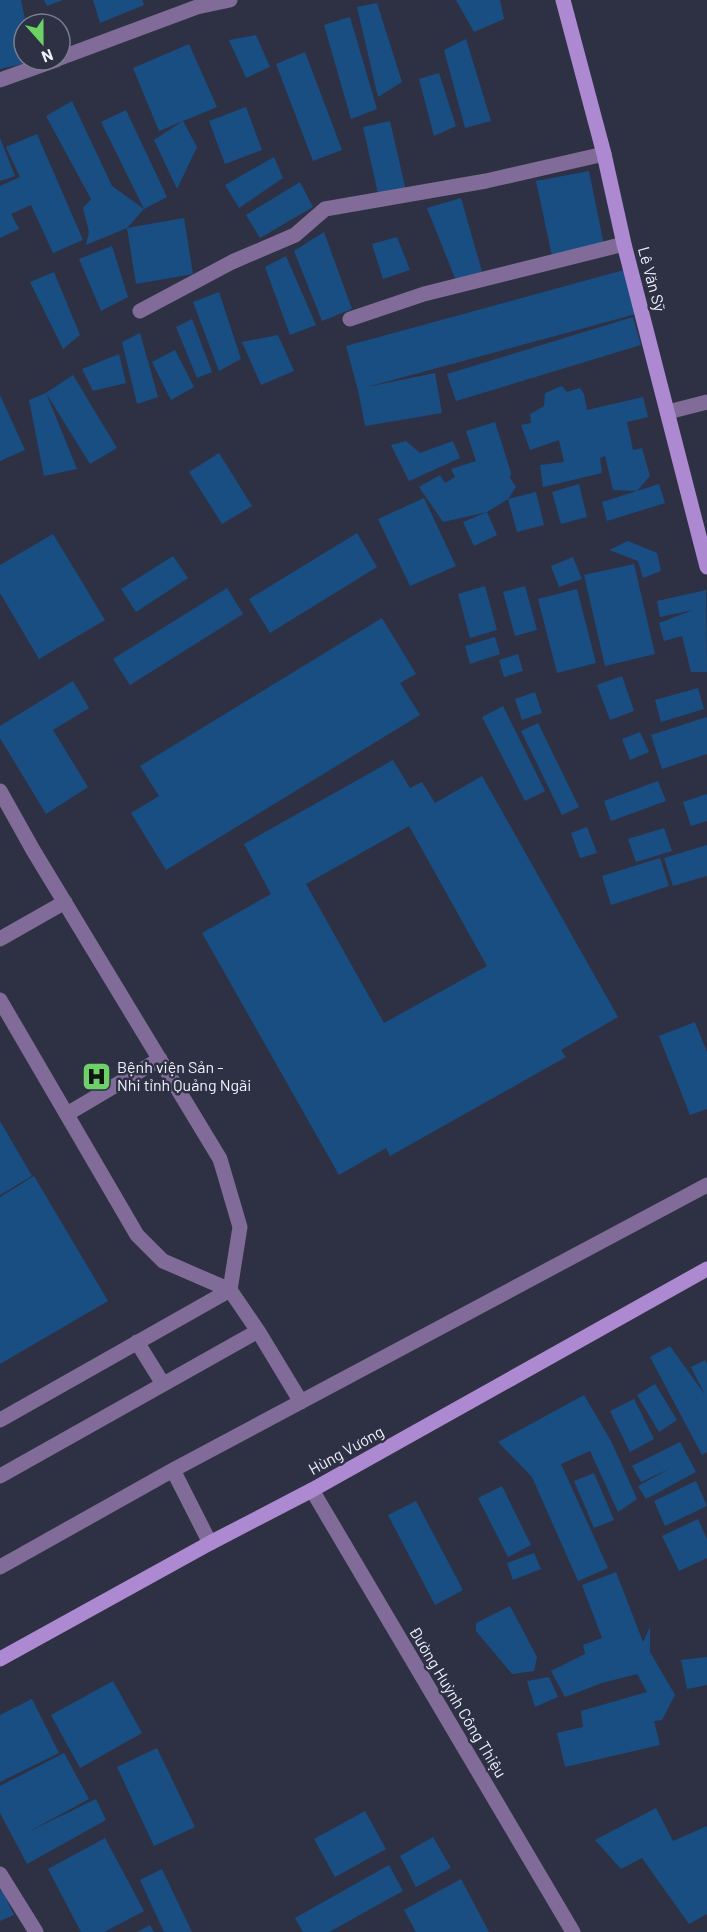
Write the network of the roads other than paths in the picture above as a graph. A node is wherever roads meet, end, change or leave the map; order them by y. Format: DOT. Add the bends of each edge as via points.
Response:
graph roads {
  1 [pos="230,0"];
  2 [pos="563,0"];
  3 [pos="72,54"];
  4 [pos="22,72"];
  5 [pos="0,80"];
  6 [pos="604,154"];
  7 [pos="624,244"];
  8 [pos="140,311"];
  9 [pos="350,319"];
  10 [pos="707,402"];
  11 [pos="668,412"];
  12 [pos="707,567"];
  13 [pos="0,791"];
  14 [pos="65,902"];
  15 [pos="0,939"];
  16 [pos="0,1000"];
  17 [pos="159,1059"];
  18 [pos="67,1114"];
  19 [pos="707,1185"];
  20 [pos="707,1269"];
  21 [pos="230,1290"];
  22 [pos="258,1331"];
  23 [pos="137,1342"];
  24 [pos="163,1384"];
  25 [pos="301,1402"];
  26 [pos="0,1420"];
  27 [pos="173,1470"];
  28 [pos="0,1476"];
  29 [pos="312,1490"];
  30 [pos="210,1543"];
  31 [pos="0,1567"];
  32 [pos="0,1659"];
  33 [pos="0,1874"];
  34 [pos="36,1932"];
  35 [pos="573,1932"];
  1 -- 3 [label="street" via="197,7"];
  2 -- 6 [label="main road, Lê Văn Sỹ"];
  4 -- 5 [label="street"];
  6 -- 7 [label="main road, Lê Văn Sỹ"];
  6 -- 8 [label="street" via="486,181 324,209 295,235 232,261"];
  7 -- 9 [label="street" via="423,294"];
  7 -- 11 [label="main road, Lê Văn Sỹ"];
  10 -- 11 [label="street"];
  11 -- 12 [label="main road, Lê Văn Sỹ"];
  13 -- 14 [label="street"];
  14 -- 15 [label="street"];
  14 -- 17 [label="street"];
  16 -- 18 [label="street"];
  17 -- 18 [label="street"];
  17 -- 21 [label="street" via="220,1159 240,1227"];
  18 -- 21 [label="street" via="137,1235 163,1261"];
  19 -- 25 [label="street"];
  20 -- 29 [label="main road, Hùng Vương"];
  21 -- 22 [label="street"];
  21 -- 23 [label="street"];
  22 -- 24 [label="street"];
  22 -- 25 [label="street"];
  23 -- 24 [label="street"];
  23 -- 26 [label="street"];
  24 -- 28 [label="street"];
  25 -- 27 [label="street"];
  27 -- 30 [label="street"];
  27 -- 31 [label="street"];
  29 -- 30 [label="main road, Hùng Vương"];
  29 -- 35 [label="street, Đường Huỳnh Công Thiệu"];
  30 -- 32 [label="main road, Hùng Vương"];
  33 -- 34 [label="street"];
}
